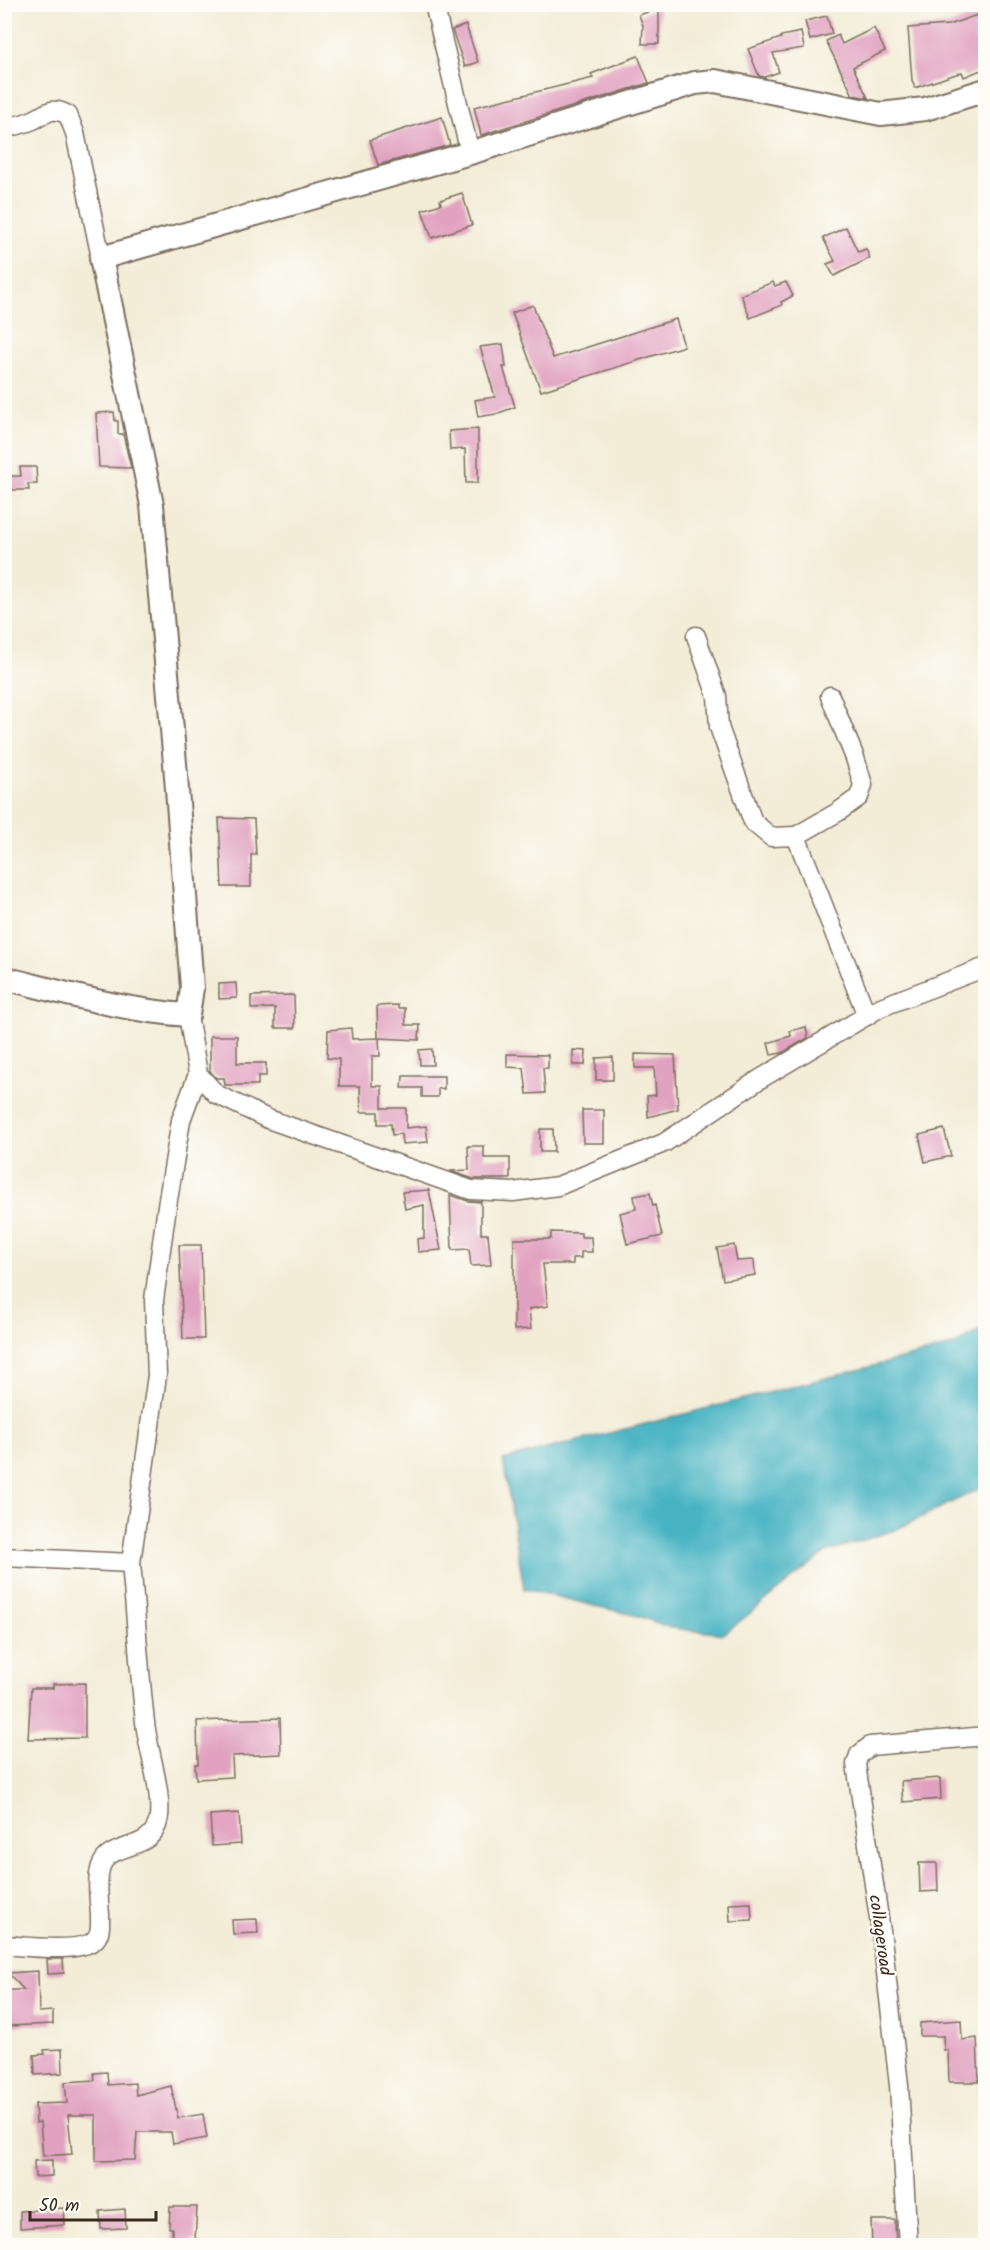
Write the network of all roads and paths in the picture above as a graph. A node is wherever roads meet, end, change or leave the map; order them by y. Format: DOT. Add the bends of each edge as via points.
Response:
graph roads {
  1 [pos="434,4"];
  2 [pos="986,90"];
  3 [pos="4,129"];
  4 [pos="470,153"];
  5 [pos="101,258"];
  6 [pos="696,636"];
  7 [pos="830,696"];
  8 [pos="796,836"];
  9 [pos="986,967"];
  10 [pos="4,978"];
  11 [pos="188,1016"];
  12 [pos="867,1016"];
  13 [pos="198,1074"];
  14 [pos="4,1557"];
  15 [pos="131,1563"];
  16 [pos="986,1736"];
  17 [pos="4,1945"];
  18 [pos="908,2246"];
  1 -- 4 [label="street"];
  2 -- 4 [label="main road" via="925,109 881,114 715,81 695,83"];
  3 -- 5 [label="street" via="49,110 68,115"];
  4 -- 5 [label="main road"];
  5 -- 11 [label="main road" via="152,505 190,944 192,988"];
  6 -- 8 [label="street" via="717,696 719,727 753,822 771,837"];
  7 -- 8 [label="street" via="863,785 859,797"];
  8 -- 12 [label="street"];
  9 -- 12 [label="street"];
  10 -- 11 [label="main road" via="123,1007"];
  11 -- 13 [label="street"];
  12 -- 13 [label="street" via="760,1079 664,1143 558,1186 513,1192 471,1190 268,1119 216,1094"];
  13 -- 15 [label="street" via="181,1120 154,1300 157,1375"];
  14 -- 15 [label="street"];
  15 -- 17 [label="street" via="145,1724 160,1807 157,1826 149,1838 122,1848 102,1862 96,1939 86,1946 71,1948"];
  16 -- 18 [label="street, collageroad" via="870,1746 855,1764 898,2074"];
}
